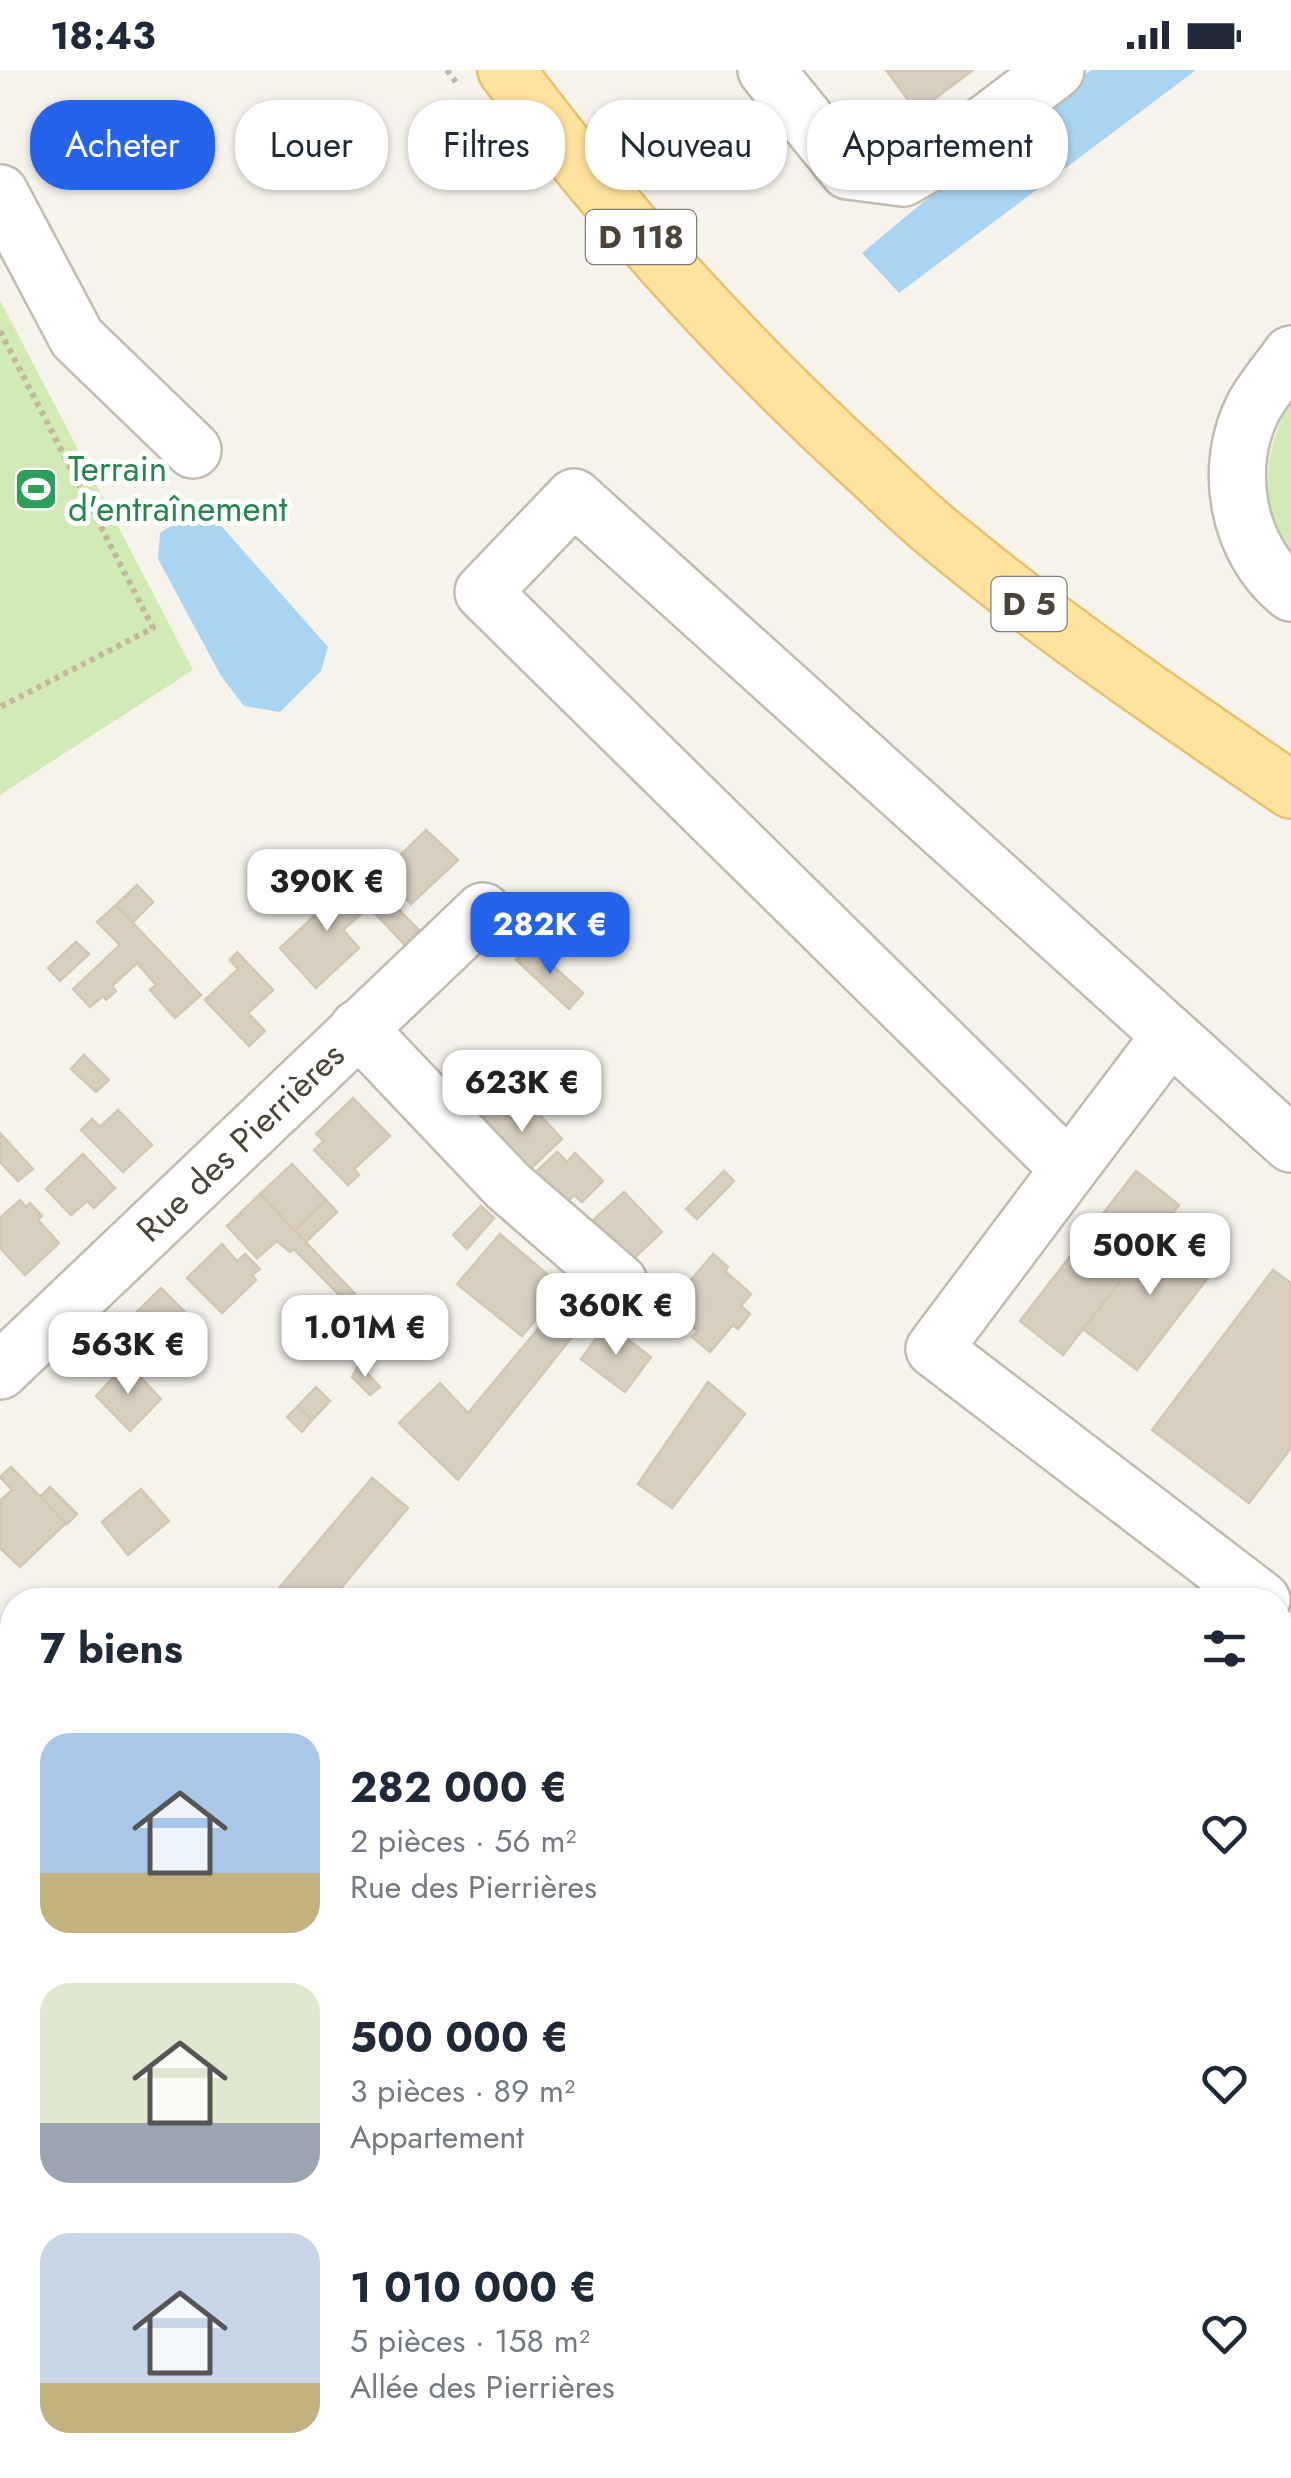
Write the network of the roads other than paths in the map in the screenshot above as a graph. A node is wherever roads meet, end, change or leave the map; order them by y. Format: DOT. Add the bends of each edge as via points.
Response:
graph roads {
  1 [pos="506,70"];
  2 [pos="766,70"];
  3 [pos="1056,70"];
  4 [pos="0,193"];
  5 [pos="1291,354"];
  6 [pos="786,394"];
  7 [pos="193,450"];
  8 [pos="1291,593"];
  9 [pos="1291,790"];
  10 [pos="483,911"];
  11 [pos="358,1028"];
  12 [pos="1169,1037"];
  13 [pos="1291,1144"];
  14 [pos="1069,1170"];
  15 [pos="619,1282"];
  16 [pos="0,1370"];
  17 [pos="1246,1588"];
  1 -- 6 [label="main road, D 118" via="658,257"];
  2 -- 3 [label="street" via="848,171 903,178"];
  4 -- 7 [label="street" via="77,338"];
  5 -- 8 [label="street" via="1254,406 1236,484 1251,544"];
  6 -- 9 [label="main road, D 5" via="946,540 1138,686"];
  10 -- 11 [label="street, Rue des Pierrières"];
  11 -- 15 [label="street" via="508,1186"];
  11 -- 16 [label="street, Rue des Pierrières"];
  12 -- 13 [label="street"];
  12 -- 14 [label="street"];
  12 -- 14 [label="street" via="574,497 483,592"];
  14 -- 17 [label="street" via="934,1349"];
}
